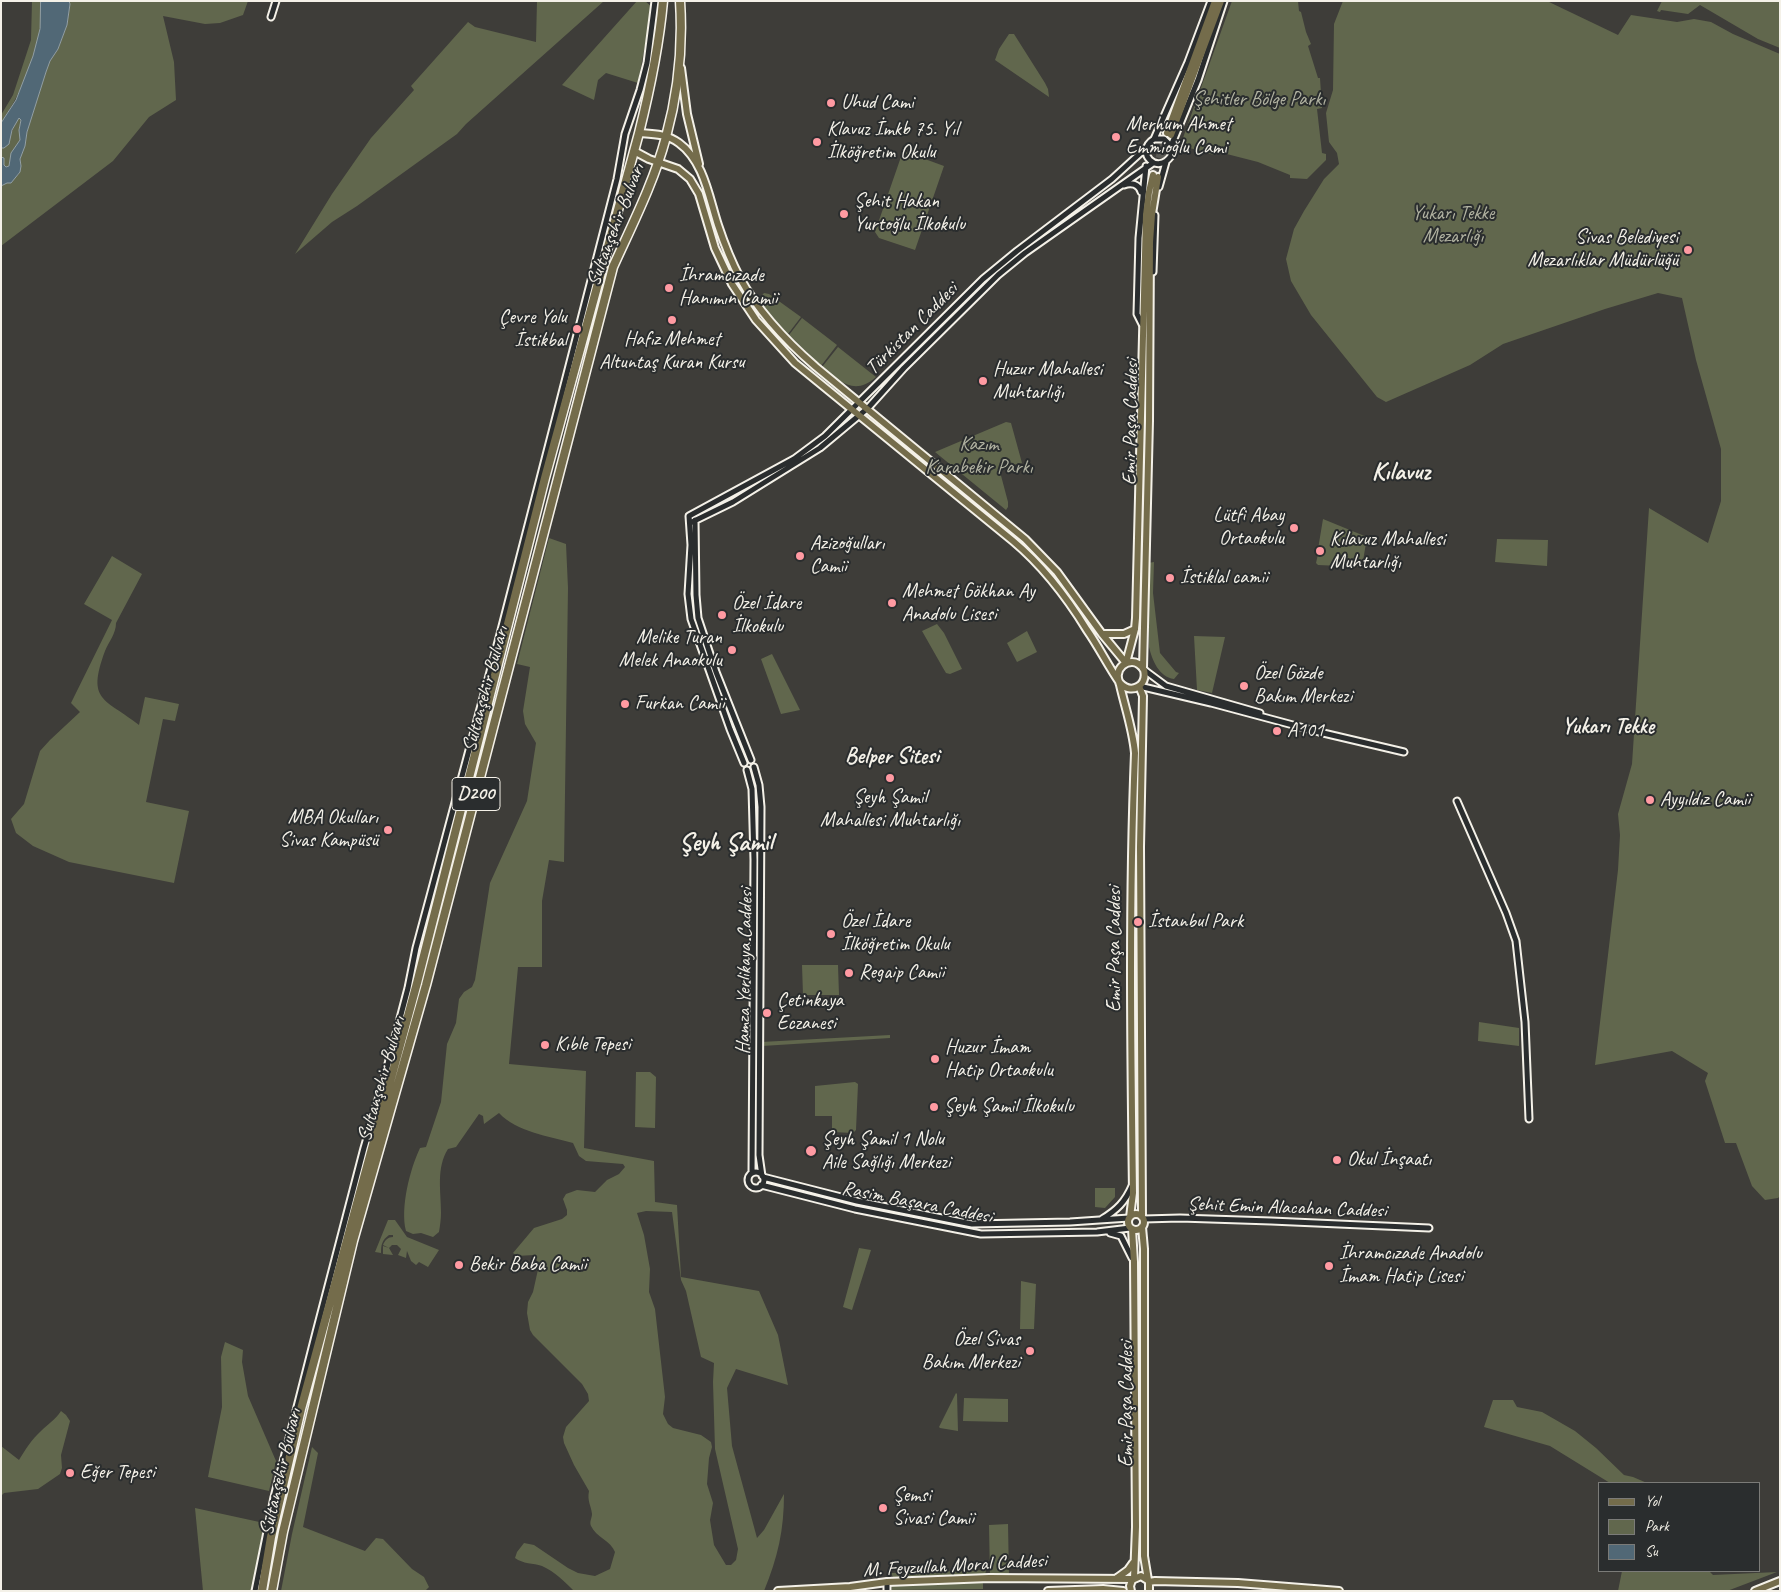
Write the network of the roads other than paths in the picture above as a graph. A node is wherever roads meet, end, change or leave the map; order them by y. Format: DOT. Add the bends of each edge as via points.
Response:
graph roads {
  1 [pos="276,1"];
  2 [pos="655,1"];
  3 [pos="663,1"];
  4 [pos="680,1"];
  5 [pos="1210,1"];
  6 [pos="1215,1"];
  7 [pos="1223,1"];
  8 [pos="272,17"];
  9 [pos="680,63"];
  10 [pos="627,129"];
  11 [pos="639,133"];
  12 [pos="666,136"];
  13 [pos="1154,139"];
  14 [pos="1171,146"];
  15 [pos="622,148"];
  16 [pos="1146,148"];
  17 [pos="634,151"];
  18 [pos="1151,161"];
  19 [pos="1166,161"];
  20 [pos="658,162"];
  21 [pos="1145,168"];
  22 [pos="701,172"];
  23 [pos="1119,186"];
  24 [pos="1141,204"];
  25 [pos="1149,314"];
  26 [pos="1142,324"];
  27 [pos="860,401"];
  28 [pos="868,408"];
  29 [pos="851,409"];
  30 [pos="859,416"];
  31 [pos="693,522"];
  32 [pos="1135,628"];
  33 [pos="1102,634"];
  34 [pos="1126,663"];
  35 [pos="1143,668"];
  36 [pos="1120,683"];
  37 [pos="1139,686"];
  38 [pos="1289,724"];
  39 [pos="1404,752"];
  40 [pos="751,760"];
  41 [pos="744,763"];
  42 [pos="754,767"];
  43 [pos="747,770"];
  44 [pos="1457,801"];
  45 [pos="1529,1120"];
  46 [pos="752,1173"];
  47 [pos="762,1176"];
  48 [pos="761,1185"];
  49 [pos="1133,1186"];
  50 [pos="1130,1217"];
  51 [pos="1143,1218"];
  52 [pos="1100,1220"];
  53 [pos="1142,1227"];
  54 [pos="1429,1228"];
  55 [pos="1131,1229"];
  56 [pos="1097,1232"];
  57 [pos="1134,1262"];
  58 [pos="1134,1562"];
  59 [pos="1117,1578"];
  60 [pos="1133,1579"];
  61 [pos="1149,1581"];
  62 [pos="1780,1581"];
  63 [pos="887,1582"];
  64 [pos="255,1591"];
  65 [pos="262,1591"];
  66 [pos="272,1591"];
  67 [pos="778,1591"];
  68 [pos="887,1591"];
  69 [pos="1048,1591"];
  70 [pos="1123,1591"];
  71 [pos="1131,1591"];
  72 [pos="1149,1591"];
  73 [pos="1339,1591"];
  74 [pos="1756,1591"];
  1 -- 8 [label="street"];
  2 -- 10 [label="street, Sultanşehir Bulvarı" via="647,63"];
  3 -- 11 [label="highway, Sultanşehir Bulvarı / D200" via="653,77"];
  4 -- 9 [label="highway, Sultanşehir Bulvarı / D200"];
  5 -- 13 [label="street" via="1188,62"];
  6 -- 7 [label="main road" via="1169,134"];
  7 -- 14 [label="street" via="1198,80"];
  9 -- 12 [label="highway, Sultanşehir Bulvarı / D200"];
  9 -- 22 [label="main road" via="687,114"];
  10 -- 11 [label="street"];
  10 -- 15 [label="street, Sultanşehir Bulvarı"];
  11 -- 12 [label="main road"];
  11 -- 17 [label="highway, Sultanşehir Bulvarı / D200"];
  12 -- 20 [label="highway, Sultanşehir Bulvarı / D200"];
  12 -- 22 [label="main road" via="685,148"];
  13 -- 14 [label="street" via="1164,139"];
  13 -- 16 [label="street"];
  14 -- 19 [label="street" via="1171,155"];
  15 -- 17 [label="street"];
  15 -- 64 [label="street, Sultanşehir Bulvarı" via="617,179 500,634 285,1453"];
  16 -- 18 [label="street"];
  16 -- 27 [label="street, Türkistan Caddesi" via="1112,179 983,279"];
  17 -- 20 [label="main road"];
  17 -- 65 [label="highway, Sultanşehir Bulvarı / D200" via="545,478 414,993 301,1409 271,1537"];
  18 -- 19 [label="street" via="1160,164"];
  18 -- 21 [label="street, Türkistan Caddesi"];
  19 -- 25 [label="street" via="1155,213"];
  20 -- 29 [label="main road" via="682,171 695,186 720,259 736,292 756,320 795,362"];
  20 -- 66 [label="highway, Sultanşehir Bulvarı / D200" via="613,267 426,984 353,1241 283,1532"];
  21 -- 23 [label="street, Türkistan Caddesi"];
  21 -- 24 [label="street"];
  22 -- 27 [label="main road" via="732,263 756,304 793,346"];
  23 -- 24 [label="street" via="1130,183 1140,188"];
  23 -- 28 [label="street, Türkistan Caddesi" via="998,275"];
  24 -- 26 [label="street" via="1137,314"];
  25 -- 26 [label="main road, Emir Paşa Caddesi" via="1156,176 1149,192 1146,215"];
  25 -- 35 [label="main road, Emir Paşa Caddesi"];
  26 -- 32 [label="main road, Emir Paşa Caddesi"];
  27 -- 28 [label="main road"];
  27 -- 29 [label="street, Türkistan Caddesi"];
  28 -- 30 [label="street, Türkistan Caddesi"];
  28 -- 33 [label="main road" via="1025,539 1057,572"];
  29 -- 30 [label="main road"];
  29 -- 31 [label="street, Türkistan Caddesi" via="825,436 794,459 692,515"];
  30 -- 31 [label="street, Türkistan Caddesi" via="820,448 733,502"];
  30 -- 36 [label="main road" via="1035,560 1067,599"];
  31 -- 40 [label="street" via="698,618"];
  31 -- 41 [label="street" via="688,594 691,620"];
  32 -- 33 [label="main road" via="1117,636"];
  32 -- 34 [label="main road, Emir Paşa Caddesi"];
  33 -- 34 [label="main road"];
  34 -- 35 [label="main road" via="1136,663"];
  34 -- 36 [label="main road" via="1118,673"];
  35 -- 37 [label="main road" via="1145,678"];
  35 -- 38 [label="street" via="1173,688 1250,709"];
  36 -- 37 [label="main road" via="1129,689"];
  36 -- 49 [label="main road, Emir Paşa Caddesi" via="1135,753 1131,934"];
  37 -- 38 [label="street"];
  37 -- 51 [label="main road, Emir Paşa Caddesi" via="1143,696 1140,847"];
  38 -- 39 [label="street"];
  40 -- 41 [label="street"];
  40 -- 42 [label="street"];
  41 -- 43 [label="street"];
  42 -- 43 [label="street"];
  42 -- 47 [label="street, Hamza Yerlikaya Caddesi" via="761,807 759,1155"];
  43 -- 46 [label="street, Hamza Yerlikaya Caddesi" via="752,789 754,860"];
  44 -- 45 [label="street" via="1516,941 1525,1022"];
  46 -- 47 [label="street"];
  46 -- 48 [label="street" via="748,1179 750,1185 755,1188"];
  47 -- 48 [label="street"];
  47 -- 52 [label="street, Rasim Başara Caddesi" via="857,1201 972,1224"];
  48 -- 56 [label="street, Rasim Başara Caddesi" via="856,1209 981,1234"];
  49 -- 50 [label="main road, Emir Paşa Caddesi"];
  49 -- 52 [label="street" via="1124,1202"];
  50 -- 51 [label="main road" via="1138,1214"];
  50 -- 52 [label="street, Rasim Başara Caddesi"];
  50 -- 55 [label="main road"];
  51 -- 53 [label="main road"];
  51 -- 54 [label="street, Şehit Emin Alacahan Caddesi"];
  53 -- 55 [label="main road"];
  53 -- 61 [label="main road, Emir Paşa Caddesi" via="1144,1556"];
  55 -- 56 [label="street, Rasim Başara Caddesi"];
  55 -- 57 [label="main road, Emir Paşa Caddesi"];
  56 -- 57 [label="street" via="1120,1236"];
  57 -- 58 [label="main road, Emir Paşa Caddesi"];
  58 -- 59 [label="main road"];
  58 -- 60 [label="main road, Emir Paşa Caddesi"];
  59 -- 60 [label="main road, M. Feyzullah Moral Caddesi"];
  59 -- 63 [label="main road, M. Feyzullah Moral Caddesi" via="1014,1577"];
  60 -- 61 [label="main road, M. Feyzullah Moral Caddesi" via="1141,1576"];
  60 -- 71 [label="main road, Emir Paşa Caddesi"];
  61 -- 72 [label="main road, Emir Paşa Caddesi"];
  61 -- 73 [label="main road, M. Feyzullah Moral Caddesi" via="1238,1583"];
  62 -- 74 [label="main road"];
  63 -- 67 [label="main road, M. Feyzullah Moral Caddesi" via="850,1588"];
  63 -- 68 [label="street"];
  69 -- 70 [label="main road, M. Feyzullah Moral Caddesi"];
}
